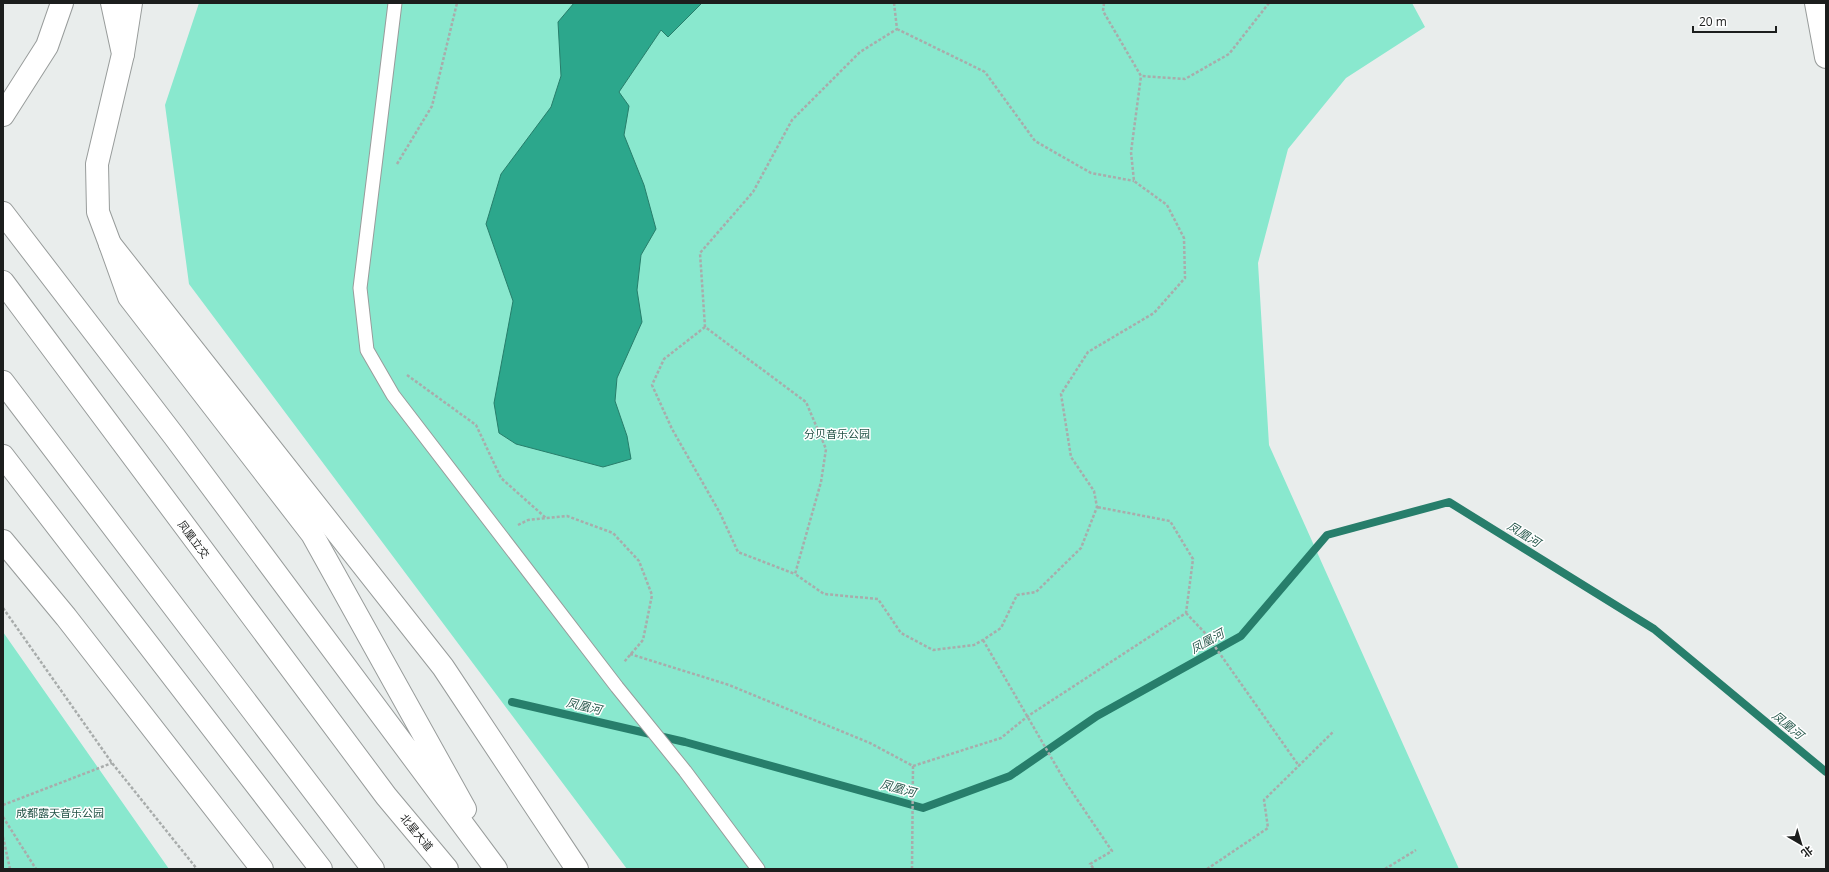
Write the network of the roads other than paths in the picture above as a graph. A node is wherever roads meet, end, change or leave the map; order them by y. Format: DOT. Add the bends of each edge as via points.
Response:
graph roads {
  1 [pos="62,3"];
  2 [pos="112,3"];
  3 [pos="131,3"];
  4 [pos="395,3"];
  5 [pos="1816,3"];
  6 [pos="123,54"];
  7 [pos="1826,57"];
  8 [pos="3,115"];
  9 [pos="3,212"];
  10 [pos="110,244"];
  11 [pos="3,282"];
  12 [pos="3,382"];
  13 [pos="3,456"];
  14 [pos="3,474"];
  15 [pos="59,527"];
  16 [pos="3,541"];
  17 [pos="386,796"];
  18 [pos="314,861"];
  19 [pos="262,869"];
  20 [pos="373,869"];
  21 [pos="447,869"];
  22 [pos="496,869"];
  23 [pos="499,869"];
  24 [pos="577,869"];
  25 [pos="758,869"];
  1 -- 8 [label="main road" via="47,46"];
  2 -- 6 [label="main road"];
  3 -- 6 [label="main road"];
  4 -- 25 [label="lane" via="360,288 367,350 393,395"];
  5 -- 7 [label="main road"];
  6 -- 10 [label="main road" via="97,164 98,212"];
  9 -- 22 [label="main road" via="174,436"];
  10 -- 23 [label="main road" via="129,297 312,534"];
  10 -- 24 [label="main road" via="443,667"];
  11 -- 17 [label="main road, 凤凰立交"];
  12 -- 20 [label="main road"];
  13 -- 15 [label="main road"];
  14 -- 15 [label="main road"];
  15 -- 18 [label="main road"];
  16 -- 19 [label="main road" via="66,617"];
  17 -- 21 [label="main road, 北星大道"];
}
